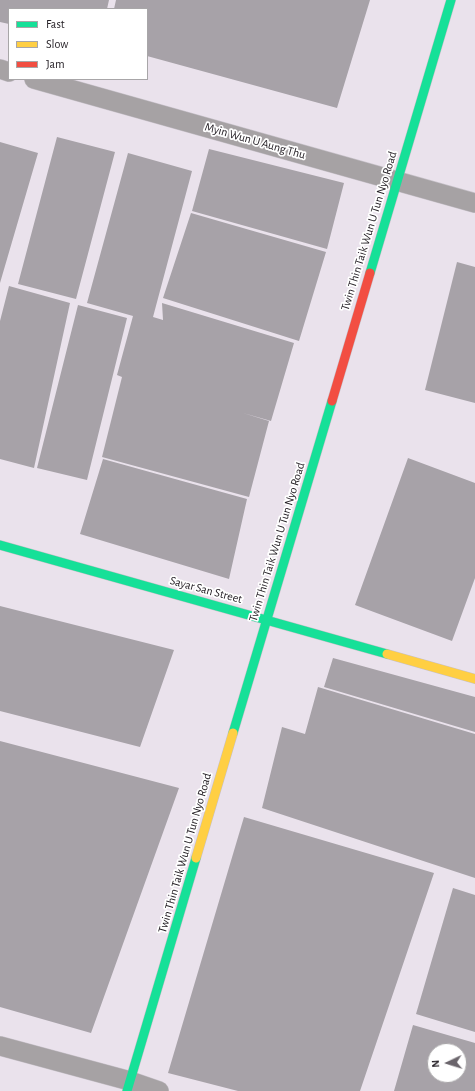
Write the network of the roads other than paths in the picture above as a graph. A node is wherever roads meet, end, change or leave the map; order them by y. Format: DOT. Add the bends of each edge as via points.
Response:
graph roads {
  1 [pos="451,0"];
  2 [pos="38,80"];
  3 [pos="397,181"];
  4 [pos="475,203"];
  5 [pos="0,545"];
  6 [pos="266,619"];
  7 [pos="475,679"];
  8 [pos="0,1046"];
  9 [pos="128,1086"];
  10 [pos="159,1091"];
  1 -- 3 [label="street, Twin Thin Taik Wun U Tun Nyo Road"];
  2 -- 3 [label="street, Myin Wun U Aung Thu"];
  3 -- 4 [label="street, Myin Wun U Aung Thu"];
  3 -- 6 [label="street, Twin Thin Taik Wun U Tun Nyo Road"];
  5 -- 6 [label="street, Sayar San Street"];
  6 -- 7 [label="street, Sayar San Street"];
  6 -- 9 [label="street, Twin Thin Taik Wun U Tun Nyo Road"];
  8 -- 9 [label="street"];
  9 -- 10 [label="street"];
}
